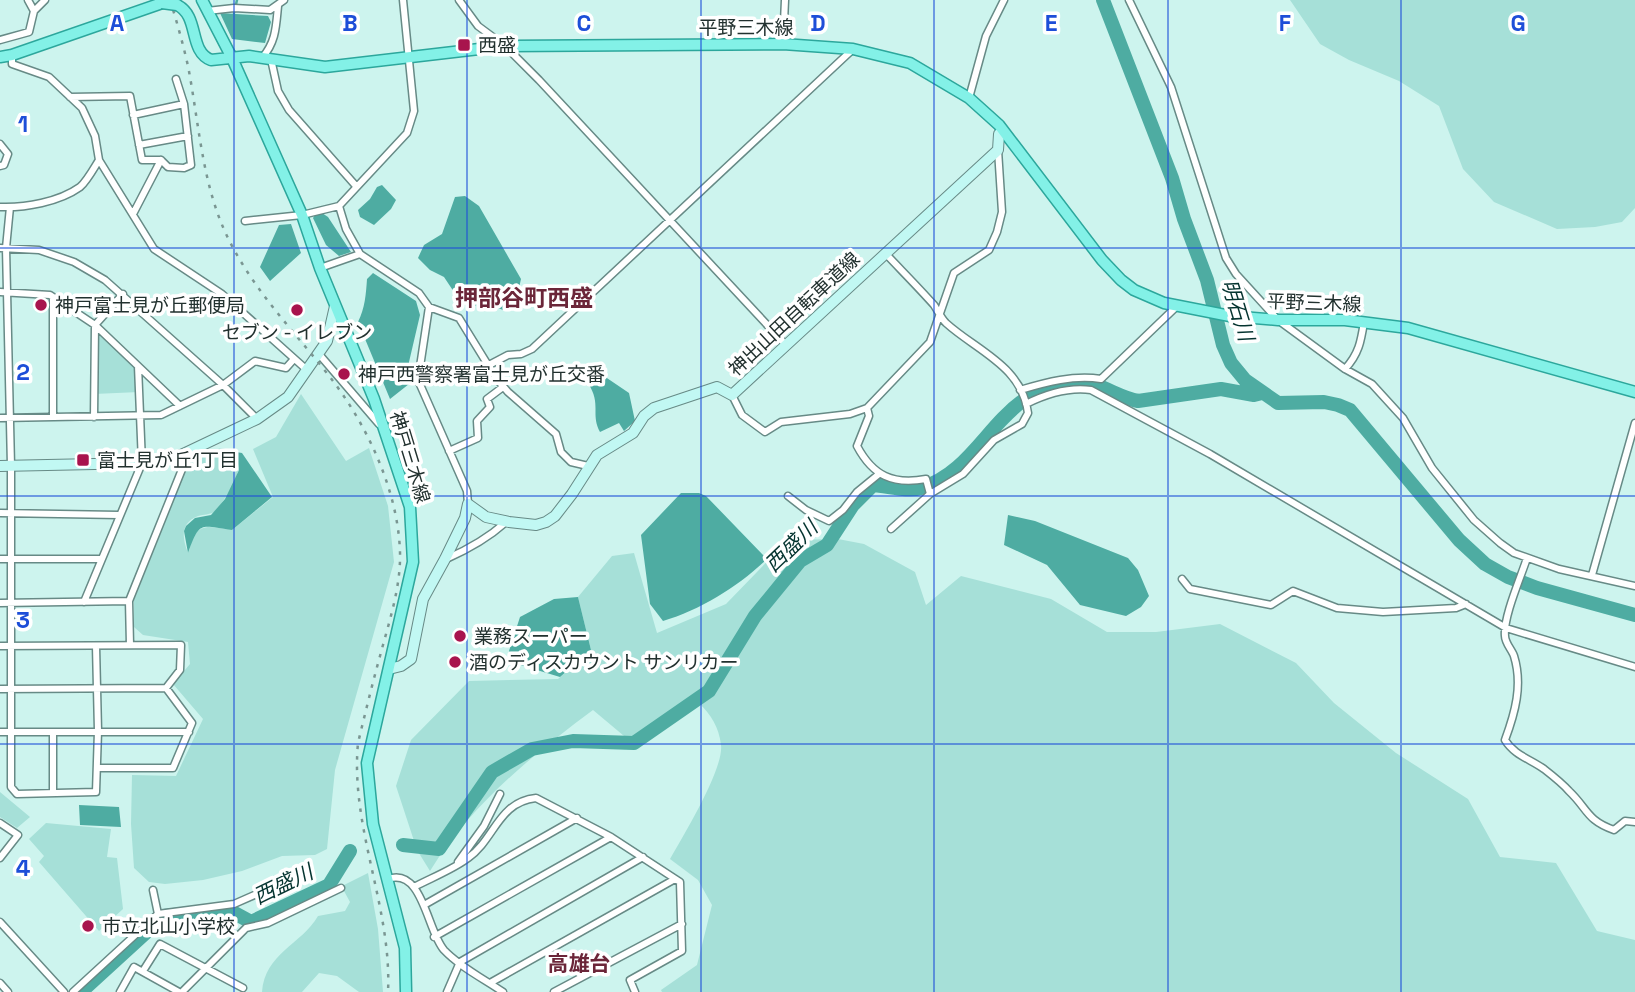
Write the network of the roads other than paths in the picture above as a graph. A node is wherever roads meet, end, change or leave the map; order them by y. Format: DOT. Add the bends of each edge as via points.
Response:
graph roads {
  1 [pos="28,0"];
  2 [pos="45,0"];
  3 [pos="202,0"];
  4 [pos="284,0"];
  5 [pos="402,0"];
  6 [pos="459,0"];
  7 [pos="785,0"];
  8 [pos="1004,0"];
  9 [pos="1129,0"];
  10 [pos="278,6"];
  11 [pos="34,11"];
  12 [pos="207,11"];
  13 [pos="0,40"];
  14 [pos="783,44"];
  15 [pos="505,46"];
  16 [pos="853,49"];
  17 [pos="6,56"];
  18 [pos="410,57"];
  19 [pos="232,58"];
  20 [pos="266,59"];
  21 [pos="176,79"];
  22 [pos="70,97"];
  23 [pos="969,98"];
  24 [pos="184,104"];
  25 [pos="134,115"];
  26 [pos="999,129"];
  27 [pos="188,136"];
  28 [pos="0,144"];
  29 [pos="139,145"];
  30 [pos="998,150"];
  31 [pos="99,160"];
  32 [pos="161,160"];
  33 [pos="0,166"];
  34 [pos="356,186"];
  35 [pos="0,206"];
  36 [pos="339,206"];
  37 [pos="10,207"];
  38 [pos="133,214"];
  39 [pos="302,215"];
  40 [pos="670,220"];
  41 [pos="245,221"];
  42 [pos="3,248"];
  43 [pos="885,253"];
  44 [pos="359,254"];
  45 [pos="320,268"];
  46 [pos="0,292"];
  47 [pos="9,292"];
  48 [pos="122,294"];
  49 [pos="52,297"];
  50 [pos="335,306"];
  51 [pos="1177,306"];
  52 [pos="429,307"];
  53 [pos="940,314"];
  54 [pos="1278,320"];
  55 [pos="1364,322"];
  56 [pos="95,325"];
  57 [pos="785,344"];
  58 [pos="318,353"];
  59 [pos="294,359"];
  60 [pos="489,365"];
  61 [pos="138,366"];
  62 [pos="1345,369"];
  63 [pos="307,370"];
  64 [pos="223,385"];
  65 [pos="503,387"];
  66 [pos="1020,390"];
  67 [pos="1635,392"];
  68 [pos="732,395"];
  69 [pos="1027,404"];
  70 [pos="180,406"];
  71 [pos="867,408"];
  72 [pos="52,417"];
  73 [pos="94,417"];
  74 [pos="139,417"];
  75 [pos="0,418"];
  76 [pos="10,418"];
  77 [pos="257,419"];
  78 [pos="1635,423"];
  79 [pos="383,427"];
  80 [pos="189,451"];
  81 [pos="449,452"];
  82 [pos="142,463"];
  83 [pos="5,466"];
  84 [pos="588,466"];
  85 [pos="879,474"];
  86 [pos="930,494"];
  87 [pos="788,496"];
  88 [pos="468,504"];
  89 [pos="0,513"];
  90 [pos="10,513"];
  91 [pos="119,515"];
  92 [pos="506,522"];
  93 [pos="891,529"];
  94 [pos="1527,558"];
  95 [pos="0,559"];
  96 [pos="10,559"];
  97 [pos="101,559"];
  98 [pos="445,559"];
  99 [pos="1592,575"];
  100 [pos="1182,579"];
  101 [pos="1635,586"];
  102 [pos="129,601"];
  103 [pos="83,602"];
  104 [pos="0,603"];
  105 [pos="9,603"];
  106 [pos="1465,604"];
  107 [pos="1506,628"];
  108 [pos="130,645"];
  109 [pos="0,646"];
  110 [pos="10,646"];
  111 [pos="96,646"];
  112 [pos="1635,667"];
  113 [pos="392,669"];
  114 [pos="166,688"];
  115 [pos="0,689"];
  116 [pos="12,689"];
  117 [pos="97,690"];
  118 [pos="98,731"];
  119 [pos="0,732"];
  120 [pos="11,732"];
  121 [pos="53,732"];
  122 [pos="189,732"];
  123 [pos="97,768"];
  124 [pos="53,793"];
  125 [pos="500,794"];
  126 [pos="577,818"];
  127 [pos="1635,822"];
  128 [pos="0,823"];
  129 [pos="611,837"];
  130 [pos="643,857"];
  131 [pos="0,858"];
  132 [pos="457,864"];
  133 [pos="300,875"];
  134 [pos="388,879"];
  135 [pos="675,879"];
  136 [pos="414,887"];
  137 [pos="341,888"];
  138 [pos="153,890"];
  139 [pos="424,905"];
  140 [pos="158,914"];
  141 [pos="0,922"];
  142 [pos="682,923"];
  143 [pos="435,937"];
  144 [pos="460,962"];
  145 [pos="207,968"];
  146 [pos="143,971"];
  147 [pos="0,983"];
  148 [pos="490,983"];
  149 [pos="243,988"];
  150 [pos="8,992"];
  151 [pos="64,992"];
  152 [pos="73,992"];
  153 [pos="120,992"];
  154 [pos="181,992"];
  155 [pos="406,992"];
  156 [pos="447,992"];
  157 [pos="503,992"];
  158 [pos="554,992"];
  159 [pos="635,992"];
  1 -- 11 [label="street"];
  2 -- 11 [label="street"];
  3 -- 12 [label="main road, 神戸三木線"];
  4 -- 10 [label="street"];
  5 -- 18 [label="street"];
  6 -- 15 [label="street" via="478,26"];
  7 -- 14 [label="street"];
  8 -- 23 [label="street" via="986,36"];
  9 -- 54 [label="street" via="1171,87 1226,258"];
  10 -- 12 [label="street"];
  10 -- 20 [label="street" via="276,35"];
  11 -- 13 [label="street" via="29,32"];
  12 -- 19 [label="main road, 神戸三木線"];
  14 -- 15 [label="main road, 平野三木線"];
  14 -- 16 [label="main road, 平野三木線"];
  15 -- 18 [label="main road, 平野三木線"];
  15 -- 40 [label="street"];
  16 -- 23 [label="main road, 平野三木線" via="910,63"];
  16 -- 40 [label="street"];
  17 -- 19 [label="main road, 平野三木線, bridge" via="162,3 177,5 188,13 205,58"];
  17 -- 22 [label="street" via="12,64 49,77"];
  18 -- 20 [label="main road, 平野三木線" via="325,67"];
  18 -- 34 [label="street" via="414,111 407,133"];
  19 -- 20 [label="main road, 平野三木線"];
  19 -- 39 [label="main road, 神戸三木線"];
  20 -- 34 [label="street" via="289,110"];
  21 -- 24 [label="street"];
  22 -- 25 [label="street" via="130,96"];
  22 -- 31 [label="street" via="82,108 95,136"];
  23 -- 26 [label="main road, 平野三木線"];
  24 -- 25 [label="street"];
  24 -- 27 [label="street"];
  25 -- 29 [label="street"];
  26 -- 30 [label="main road"];
  26 -- 51 [label="main road, 平野三木線" via="1121,280"];
  27 -- 29 [label="street"];
  27 -- 32 [label="street" via="191,165 168,167"];
  28 -- 33 [label="street" via="8,154"];
  29 -- 32 [label="street" via="142,160"];
  30 -- 43 [label="main road, 神出山田自転車道線"];
  30 -- 53 [label="street" via="1002,212 997,232 989,250 954,273"];
  31 -- 37 [label="street" via="81,186 50,201"];
  31 -- 38 [label="street"];
  32 -- 38 [label="street"];
  34 -- 36 [label="street"];
  35 -- 37 [label="street"];
  36 -- 39 [label="street"];
  36 -- 44 [label="street"];
  37 -- 42 [label="street"];
  38 -- 59 [label="street" via="155,249 222,293"];
  39 -- 41 [label="street"];
  39 -- 45 [label="main road, 神戸三木線"];
  40 -- 57 [label="street"];
  40 -- 60 [label="street" via="532,349"];
  42 -- 47 [label="street"];
  42 -- 48 [label="street" via="39,250 74,262"];
  43 -- 53 [label="street"];
  43 -- 57 [label="main road, 神出山田自転車道線"];
  44 -- 45 [label="street"];
  44 -- 52 [label="street" via="419,293"];
  45 -- 50 [label="main road, 神戸三木線"];
  46 -- 47 [label="street"];
  47 -- 49 [label="street"];
  47 -- 76 [label="street"];
  48 -- 56 [label="street"];
  48 -- 64 [label="street"];
  49 -- 56 [label="street"];
  49 -- 72 [label="street"];
  50 -- 58 [label="main road" via="327,341"];
  50 -- 79 [label="main road, 神戸三木線"];
  51 -- 54 [label="main road, 平野三木線"];
  51 -- 66 [label="street" via="1101,379 1083,377"];
  52 -- 60 [label="street" via="459,318"];
  52 -- 81 [label="street" via="418,380"];
  53 -- 66 [label="street" via="1008,370"];
  53 -- 71 [label="street" via="930,342"];
  54 -- 55 [label="main road, 平野三木線"];
  54 -- 62 [label="street"];
  55 -- 62 [label="street" via="1360,348"];
  55 -- 67 [label="main road, 平野三木線" via="1408,328"];
  56 -- 61 [label="street"];
  56 -- 73 [label="street"];
  57 -- 68 [label="main road, 神出山田自転車道線"];
  58 -- 63 [label="main road"];
  58 -- 79 [label="street"];
  59 -- 63 [label="street"];
  59 -- 64 [label="street" via="286,368 256,361"];
  60 -- 65 [label="street"];
  61 -- 70 [label="street"];
  61 -- 74 [label="street"];
  62 -- 94 [label="street" via="1372,384 1403,418 1432,468 1474,520 1500,543"];
  63 -- 77 [label="main road" via="288,397"];
  64 -- 70 [label="street"];
  64 -- 77 [label="street"];
  65 -- 81 [label="street" via="487,400 490,407 477,421 478,438"];
  65 -- 84 [label="street" via="556,434 561,452 571,462"];
  66 -- 69 [label="street"];
  68 -- 71 [label="street" via="741,415 765,432 781,422"];
  68 -- 84 [label="main road, 神出山田自転車道線" via="717,387 654,408 633,433 597,455"];
  69 -- 86 [label="street" via="1022,425 994,440 963,474"];
  69 -- 106 [label="street" via="1077,388 1102,395"];
  70 -- 74 [label="street" via="161,415"];
  71 -- 85 [label="street" via="869,416 857,446"];
  72 -- 73 [label="street"];
  72 -- 76 [label="street"];
  73 -- 74 [label="street"];
  74 -- 82 [label="street"];
  75 -- 76 [label="street"];
  76 -- 83 [label="street"];
  77 -- 80 [label="main road"];
  78 -- 99 [label="street"];
  79 -- 113 [label="main road, 神戸三木線" via="410,507 413,562"];
  80 -- 82 [label="main road"];
  80 -- 102 [label="street"];
  81 -- 88 [label="street" via="467,491"];
  82 -- 83 [label="main road"];
  82 -- 91 [label="street"];
  83 -- 90 [label="street"];
  84 -- 92 [label="main road, 神出山田自転車道線" via="555,516 536,524"];
  85 -- 86 [label="street" via="889,480 926,479"];
  85 -- 87 [label="street" via="830,521"];
  86 -- 93 [label="street"];
  88 -- 92 [label="main road, 神出山田自転車道線" via="486,517"];
  88 -- 98 [label="main road"];
  89 -- 90 [label="street"];
  90 -- 91 [label="street"];
  90 -- 96 [label="street"];
  91 -- 97 [label="street"];
  92 -- 98 [label="street" via="480,543"];
  94 -- 99 [label="street"];
  94 -- 107 [label="street"];
  95 -- 96 [label="street"];
  96 -- 97 [label="street"];
  96 -- 105 [label="street"];
  97 -- 103 [label="street"];
  98 -- 113 [label="main road" via="423,598 411,659"];
  99 -- 101 [label="street"];
  100 -- 106 [label="street" via="1190,589 1271,604 1293,591 1338,608 1382,612"];
  102 -- 103 [label="street"];
  102 -- 108 [label="street"];
  103 -- 105 [label="street"];
  104 -- 105 [label="street"];
  105 -- 110 [label="street"];
  106 -- 107 [label="street"];
  107 -- 112 [label="street"];
  107 -- 127 [label="street" via="1518,673 1516,712 1505,740 1571,792 1603,826 1614,830 1625,821"];
  108 -- 111 [label="street"];
  108 -- 114 [label="street" via="181,645 180,670"];
  109 -- 110 [label="street"];
  110 -- 111 [label="street"];
  110 -- 116 [label="street"];
  111 -- 117 [label="street"];
  113 -- 134 [label="main road, 神戸三木線" via="367,763 373,824"];
  114 -- 117 [label="street"];
  114 -- 122 [label="street" via="192,723"];
  115 -- 116 [label="street"];
  116 -- 117 [label="street"];
  116 -- 120 [label="street"];
  117 -- 118 [label="street"];
  118 -- 121 [label="street"];
  118 -- 122 [label="street"];
  118 -- 123 [label="street"];
  119 -- 120 [label="street"];
  120 -- 121 [label="street"];
  120 -- 124 [label="street" via="11,787 18,793"];
  121 -- 124 [label="street"];
  122 -- 123 [label="street" via="173,768"];
  123 -- 124 [label="street" via="96,792"];
  125 -- 132 [label="street"];
  126 -- 129 [label="street"];
  126 -- 132 [label="street" via="536,798 526,799 512,805 469,858"];
  126 -- 139 [label="street"];
  128 -- 131 [label="street" via="18,835"];
  129 -- 130 [label="street"];
  129 -- 143 [label="street"];
  130 -- 135 [label="street"];
  130 -- 144 [label="street"];
  132 -- 136 [label="street"];
  133 -- 140 [label="street" via="234,904"];
  134 -- 136 [label="street" via="406,879"];
  134 -- 155 [label="main road, 神戸三木線" via="405,948"];
  135 -- 142 [label="street" via="680,883"];
  135 -- 148 [label="street"];
  136 -- 139 [label="street"];
  137 -- 145 [label="street" via="268,923 246,928"];
  138 -- 140 [label="street"];
  139 -- 143 [label="street"];
  140 -- 152 [label="street"];
  141 -- 151 [label="street"];
  142 -- 158 [label="street"];
  142 -- 159 [label="street" via="681,951 629,980"];
  143 -- 144 [label="street"];
  144 -- 148 [label="street"];
  144 -- 156 [label="street"];
  145 -- 146 [label="street" via="160,944"];
  145 -- 149 [label="street"];
  145 -- 154 [label="street"];
  146 -- 153 [label="street" via="134,967"];
  146 -- 154 [label="street"];
  147 -- 150 [label="street"];
  148 -- 157 [label="street"];
}
